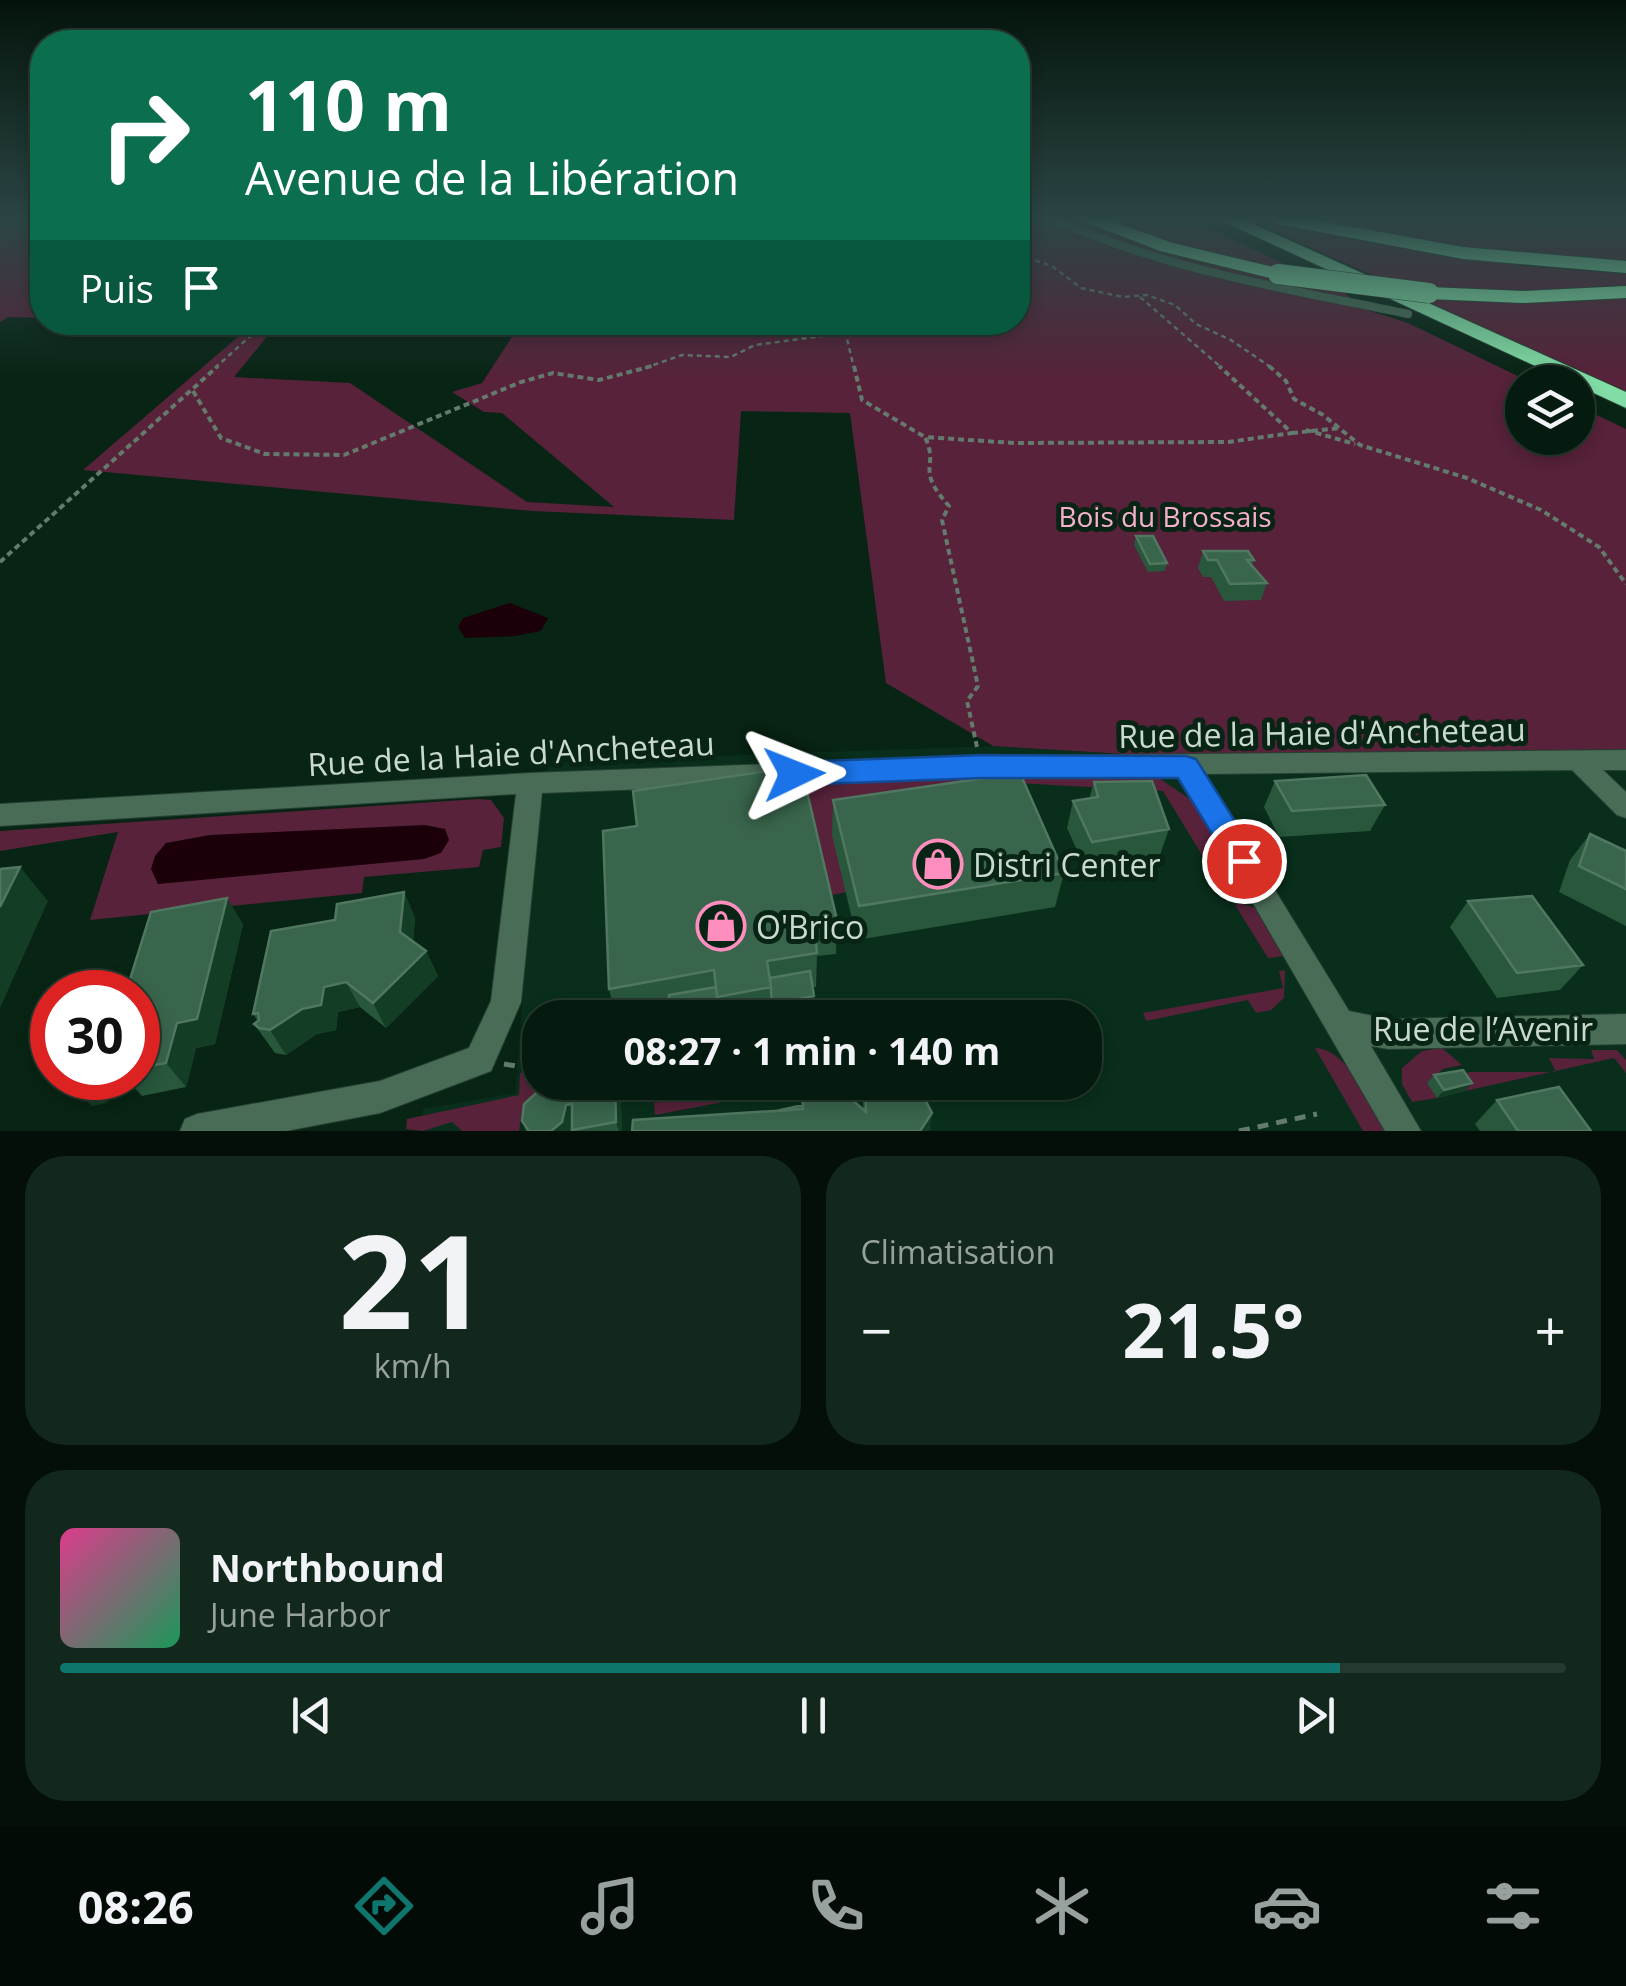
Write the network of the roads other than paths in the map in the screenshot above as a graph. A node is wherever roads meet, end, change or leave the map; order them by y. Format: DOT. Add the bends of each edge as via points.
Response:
graph roads {
  1 [pos="1207,272"];
  2 [pos="1269,272"];
  3 [pos="1316,272"];
  4 [pos="1341,272"];
  5 [pos="1626,292"];
  6 [pos="1408,314"];
  7 [pos="1518,365"];
  8 [pos="1626,401"];
  9 [pos="1595,402"];
  10 [pos="1626,417"];
  11 [pos="1626,760"];
  12 [pos="1578,761"];
  13 [pos="1186,767"];
  14 [pos="530,783"];
  15 [pos="1626,808"];
  16 [pos="0,815"];
  17 [pos="1340,1024"];
  18 [pos="1624,1032"];
  19 [pos="197,1131"];
  20 [pos="1404,1131"];
  1 -- 6 [label="lane"];
  2 -- 5 [label="highway, bridge" via="1429,293"];
  3 -- 6 [label="highway"];
  4 -- 8 [label="highway"];
  6 -- 7 [label="highway"];
  9 -- 10 [label="highway"];
  11 -- 12 [label="street, Rue de la Haie d'Ancheteau"];
  12 -- 13 [label="street, Rue de la Haie d'Ancheteau"];
  12 -- 15 [label="street"];
  13 -- 14 [label="street, Rue de la Haie d'Ancheteau" via="982,766"];
  13 -- 17 [label="street"];
  14 -- 16 [label="street, Rue de la Haie d'Ancheteau"];
  14 -- 19 [label="street" via="506,1002 480,1060 380,1096"];
  17 -- 18 [label="street, Rue de l’Avenir" via="1388,1034"];
  17 -- 20 [label="street"];
}
